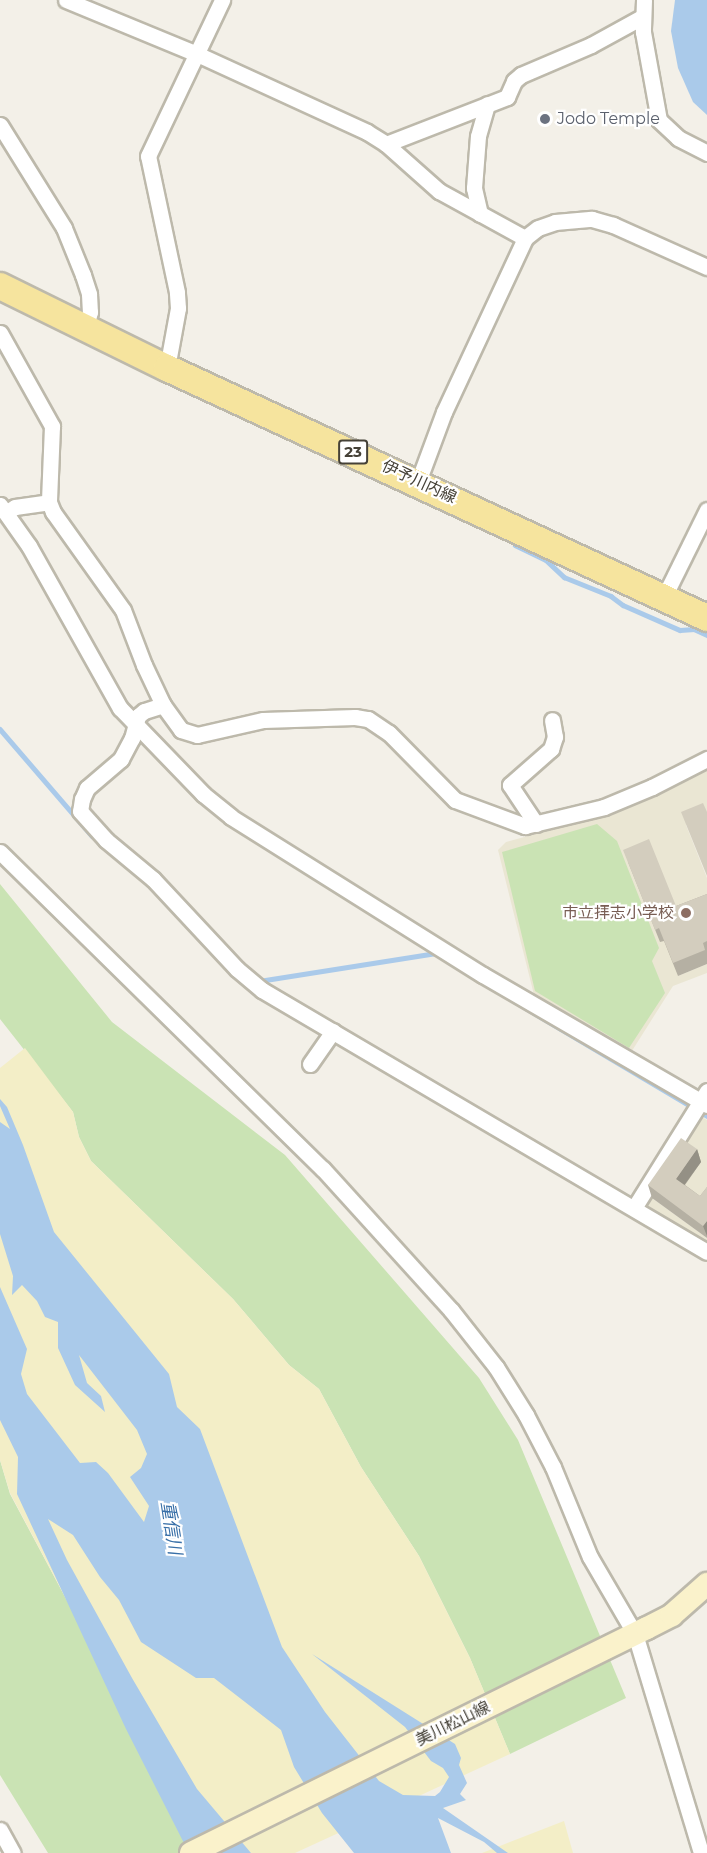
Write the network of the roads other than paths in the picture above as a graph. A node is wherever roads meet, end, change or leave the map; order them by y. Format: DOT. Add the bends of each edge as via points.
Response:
graph roads {
  1 [pos="66,0"];
  2 [pos="222,0"];
  3 [pos="644,0"];
  4 [pos="642,17"];
  5 [pos="197,54"];
  6 [pos="487,104"];
  7 [pos="0,124"];
  8 [pos="386,144"];
  9 [pos="707,153"];
  10 [pos="480,214"];
  11 [pos="525,238"];
  12 [pos="707,267"];
  13 [pos="0,286"];
  14 [pos="85,329"];
  15 [pos="0,333"];
  16 [pos="167,368"];
  17 [pos="418,482"];
  18 [pos="49,502"];
  19 [pos="3,508"];
  20 [pos="707,510"];
  21 [pos="664,597"];
  22 [pos="707,618"];
  23 [pos="163,705"];
  24 [pos="552,720"];
  25 [pos="135,726"];
  26 [pos="707,759"];
  27 [pos="536,824"];
  28 [pos="0,852"];
  29 [pos="333,1031"];
  30 [pos="310,1064"];
  31 [pos="705,1099"];
  32 [pos="634,1208"];
  33 [pos="707,1252"];
  34 [pos="707,1584"];
  35 [pos="629,1637"];
  36 [pos="0,1830"];
  37 [pos="13,1853"];
  38 [pos="191,1853"];
  39 [pos="701,1853"];
  1 -- 5 [label="street"];
  2 -- 5 [label="street"];
  3 -- 4 [label="street"];
  4 -- 6 [label="street" via="591,45 521,75 507,97"];
  4 -- 9 [label="street" via="659,120 678,138"];
  5 -- 8 [label="street"];
  5 -- 16 [label="street" via="148,156 177,292 178,308"];
  6 -- 8 [label="street"];
  6 -- 10 [label="street" via="478,136 474,188"];
  7 -- 14 [label="street" via="64,228 79,264 89,294 90,312"];
  8 -- 10 [label="street" via="439,191"];
  10 -- 11 [label="street"];
  11 -- 12 [label="street" via="555,222 592,219"];
  11 -- 17 [label="street" via="444,412"];
  13 -- 14 [label="main road, 伊予川内線 / 23"];
  14 -- 16 [label="main road, 伊予川内線 / 23"];
  15 -- 18 [label="street" via="52,426"];
  16 -- 17 [label="main road, 伊予川内線 / 23"];
  17 -- 21 [label="main road, 伊予川内線 / 23"];
  18 -- 19 [label="street"];
  18 -- 23 [label="street" via="56,519 123,610"];
  19 -- 25 [label="street" via="29,546 120,708"];
  20 -- 21 [label="street"];
  21 -- 22 [label="main road, 伊予川内線 / 23"];
  23 -- 25 [label="street" via="144,711"];
  23 -- 27 [label="street" via="181,730 197,735 263,720 368,719 389,733 455,800 525,826"];
  24 -- 27 [label="street" via="555,737 551,749 510,784"];
  25 -- 29 [label="street" via="121,759 87,788 80,810 106,840 153,879 249,980"];
  25 -- 31 [label="street" via="202,794 231,817 483,975"];
  26 -- 27 [label="street" via="652,788 604,807"];
  28 -- 35 [label="street" via="323,1169 451,1310 496,1367 526,1415"];
  29 -- 30 [label="street"];
  29 -- 32 [label="street"];
  31 -- 32 [label="street"];
  32 -- 33 [label="street"];
  34 -- 35 [label="main road, 美川松山線" via="672,1615"];
  35 -- 38 [label="main road, 美川松山線"];
  35 -- 39 [label="street"];
  36 -- 37 [label="street"];
}
